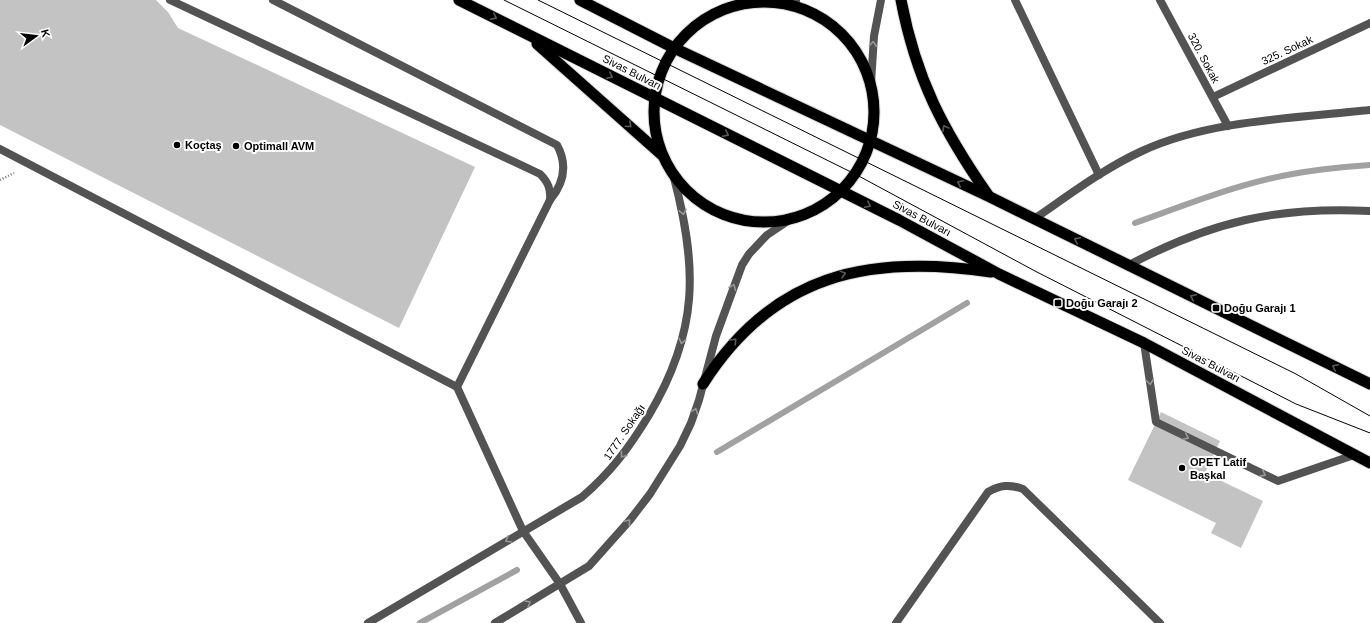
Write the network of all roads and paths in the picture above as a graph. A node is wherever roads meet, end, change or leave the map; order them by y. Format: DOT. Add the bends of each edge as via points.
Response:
graph roads {
  1 [pos="170,0"];
  2 [pos="273,0"];
  3 [pos="459,0"];
  4 [pos="580,0"];
  5 [pos="796,0"];
  6 [pos="881,0"];
  7 [pos="901,0"];
  8 [pos="1015,0"];
  9 [pos="1160,0"];
  10 [pos="781,3"];
  11 [pos="1370,23"];
  12 [pos="527,34"];
  13 [pos="674,48"];
  14 [pos="871,83"];
  15 [pos="1213,97"];
  16 [pos="655,98"];
  17 [pos="1370,110"];
  18 [pos="1228,126"];
  19 [pos="871,141"];
  20 [pos="0,149"];
  21 [pos="664,157"];
  22 [pos="673,174"];
  23 [pos="1099,175"];
  24 [pos="841,192"];
  25 [pos="988,196"];
  26 [pos="550,200"];
  27 [pos="1370,211"];
  28 [pos="791,219"];
  29 [pos="1034,219"];
  30 [pos="1129,266"];
  31 [pos="999,274"];
  32 [pos="1144,344"];
  33 [pos="703,384"];
  34 [pos="1370,384"];
  35 [pos="457,387"];
  36 [pos="1354,455"];
  37 [pos="1370,463"];
  38 [pos="523,531"];
  39 [pos="560,584"];
  40 [pos="368,623"];
  41 [pos="495,623"];
  42 [pos="581,623"];
  43 [pos="896,623"];
  44 [pos="1160,623"];
  1 -- 26 [label="street" via="540,174 549,186"];
  2 -- 26 [label="street" via="557,145 564,161 564,169 560,185"];
  3 -- 12 [label="highway, Sivas Bulvarı, one-way"];
  4 -- 13 [label="highway"];
  5 -- 10 [label="street"];
  14 -- 6 [label="street, one-way" via="874,36"];
  25 -- 7 [label="highway, one-way" via="955,147 927,91 906,27"];
  8 -- 23 [label="street"];
  9 -- 15 [label="street, 320. Sokak"];
  10 -- 13 [label="highway" via="755,2 718,11 686,33"];
  10 -- 14 [label="highway" via="811,12 828,21 855,49"];
  11 -- 15 [label="street, 325. Sokak"];
  12 -- 16 [label="highway, Sivas Bulvarı, one-way"];
  12 -- 21 [label="highway, one-way"];
  13 -- 16 [label="highway" via="665,63"];
  13 -- 19 [label="highway"];
  14 -- 19 [label="highway" via="874,122"];
  15 -- 18 [label="street, 320. Sokak"];
  16 -- 21 [label="highway" via="657,138"];
  16 -- 24 [label="highway, Sivas Bulvarı, one-way"];
  17 -- 18 [label="street"];
  18 -- 23 [label="street" via="1196,132 1165,142 1142,151"];
  19 -- 24 [label="highway" via="864,159"];
  25 -- 19 [label="highway, one-way"];
  20 -- 35 [label="street"];
  21 -- 22 [label="highway"];
  22 -- 28 [label="highway" via="700,202 722,214 753,222"];
  22 -- 38 [label="street, 1777. Sokağı, one-way" via="687,229 690,285 683,341 669,380 629,448 600,481 582,496"];
  23 -- 29 [label="street"];
  24 -- 28 [label="highway" via="826,204"];
  24 -- 31 [label="highway, Sivas Bulvarı, one-way"];
  25 -- 29 [label="highway"];
  26 -- 35 [label="street"];
  27 -- 30 [label="street" via="1312,210 1253,217 1191,236"];
  33 -- 28 [label="street, one-way" via="725,306 742,265 767,235"];
  30 -- 29 [label="highway, one-way"];
  34 -- 30 [label="highway, one-way"];
  31 -- 32 [label="highway, Sivas Bulvarı"];
  33 -- 31 [label="highway, one-way" via="720,358 746,329 782,301 820,282 856,271 902,266 964,268"];
  32 -- 36 [label="highway, Sivas Bulvarı"];
  32 -- 36 [label="street, one-way" via="1156,422 1278,481"];
  39 -- 33 [label="street, one-way" via="589,566 650,494 680,446 697,406"];
  35 -- 38 [label="street"];
  36 -- 37 [label="highway, Sivas Bulvarı"];
  38 -- 39 [label="street"];
  38 -- 40 [label="street, 1777. Sokağı, one-way"];
  41 -- 39 [label="street, one-way"];
  39 -- 42 [label="street"];
  43 -- 44 [label="street" via="988,492 1004,485 1023,489"];
}
